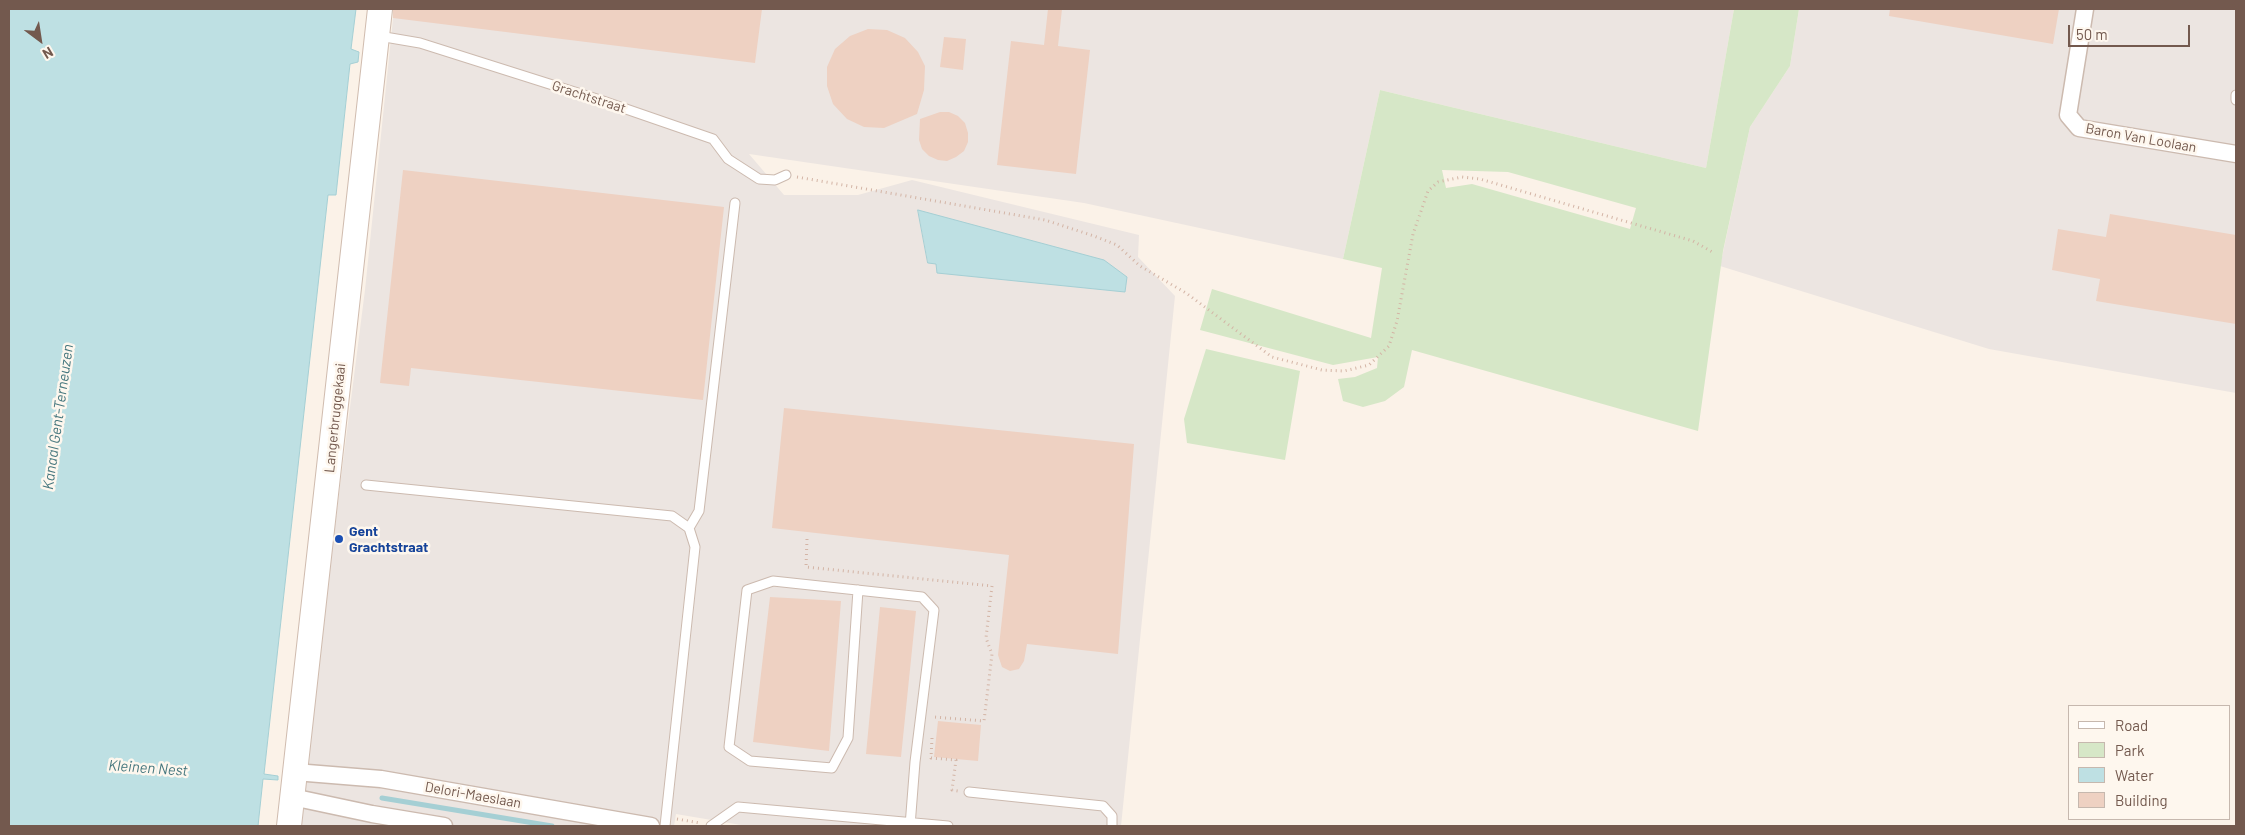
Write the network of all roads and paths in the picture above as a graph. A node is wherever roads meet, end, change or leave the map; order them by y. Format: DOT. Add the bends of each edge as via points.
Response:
graph roads {
  1 [pos="380,9"];
  2 [pos="2085,9"];
  3 [pos="377,36"];
  4 [pos="2236,95"];
  5 [pos="2236,100"];
  6 [pos="2236,154"];
  7 [pos="786,175"];
  8 [pos="735,203"];
  9 [pos="1714,254"];
  10 [pos="366,485"];
  11 [pos="689,528"];
  12 [pos="858,590"];
  13 [pos="295,772"];
  14 [pos="969,792"];
  15 [pos="292,798"];
  16 [pos="910,824"];
  17 [pos="289,826"];
  18 [pos="444,826"];
  19 [pos="651,826"];
  20 [pos="665,826"];
  21 [pos="711,826"];
  22 [pos="948,826"];
  23 [pos="1112,826"];
  1 -- 3 [label="main road, Langerbruggekaai"];
  2 -- 6 [label="street, Baron Van Loolaan" via="2068,116 2079,128"];
  3 -- 7 [label="lane, Grachtstraat" via="420,43 712,139 728,159 759,179 774,180"];
  3 -- 13 [label="main road, Langerbruggekaai"];
  4 -- 5 [label="lane"];
  7 -- 9 [label="path" via="1045,220 1094,236 1117,245 1140,266 1186,293 1272,357 1322,370 1344,371 1369,365 1389,346 1418,218 1428,191 1438,182 1462,177 1480,179 1693,241"];
  8 -- 11 [label="lane" via="699,511"];
  10 -- 11 [label="lane" via="672,516"];
  11 -- 20 [label="lane" via="695,547"];
  12 -- 12 [label="lane" via="773,581 746,590 729,747 750,761 832,768 848,738"];
  12 -- 16 [label="lane" via="922,597 934,610 914,762"];
  13 -- 15 [label="main road, Langerbruggekaai"];
  13 -- 19 [label="street, Delori-Maeslaan" via="380,779"];
  14 -- 23 [label="lane" via="1103,806 1112,816"];
  15 -- 17 [label="main road, Langerbruggekaai"];
  15 -- 18 [label="street"];
  16 -- 21 [label="lane" via="738,807"];
  16 -- 22 [label="lane"];
}
